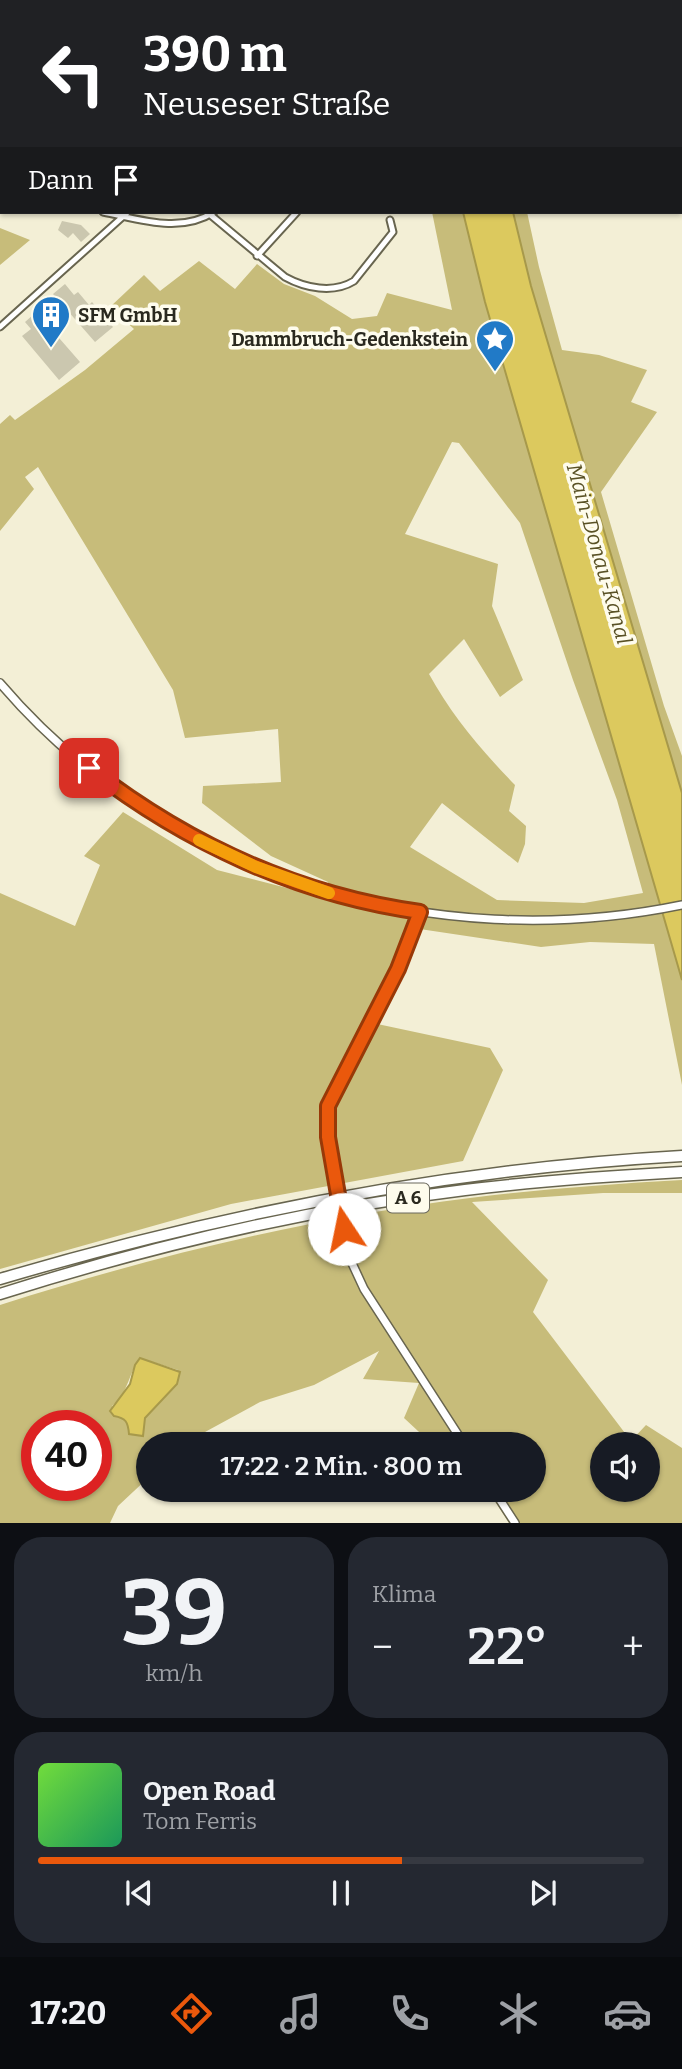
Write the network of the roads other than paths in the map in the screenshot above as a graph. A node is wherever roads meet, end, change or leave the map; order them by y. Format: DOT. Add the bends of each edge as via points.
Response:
graph roads {
  1 [pos="126,214"];
  2 [pos="208,214"];
  3 [pos="212,214"];
  4 [pos="295,214"];
  5 [pos="390,220"];
  6 [pos="257,256"];
  7 [pos="0,327"];
  8 [pos="0,683"];
  9 [pos="682,905"];
  10 [pos="420,912"];
  11 [pos="682,1156"];
  12 [pos="682,1172"];
  13 [pos="0,1279"];
  14 [pos="0,1294"];
  15 [pos="456,1432"];
  16 [pos="501,1502"];
  17 [pos="515,1523"];
  1 -- 2 [label="street" via="177,224"];
  1 -- 7 [label="street"];
  3 -- 6 [label="street"];
  4 -- 6 [label="street"];
  5 -- 6 [label="street" via="393,232 345,286 332,289 299,284"];
  8 -- 10 [label="main road" via="89,768 195,838 309,887"];
  9 -- 10 [label="main road" via="536,921"];
  10 -- 15 [label="main road, bridge" via="398,969 328,1106 328,1137 351,1261 364,1289"];
  11 -- 13 [label="highway, A 6" via="474,1175 322,1199 182,1229"];
  12 -- 14 [label="highway, A 6" via="464,1190 349,1207 185,1241"];
  16 -- 17 [label="main road"];
}
